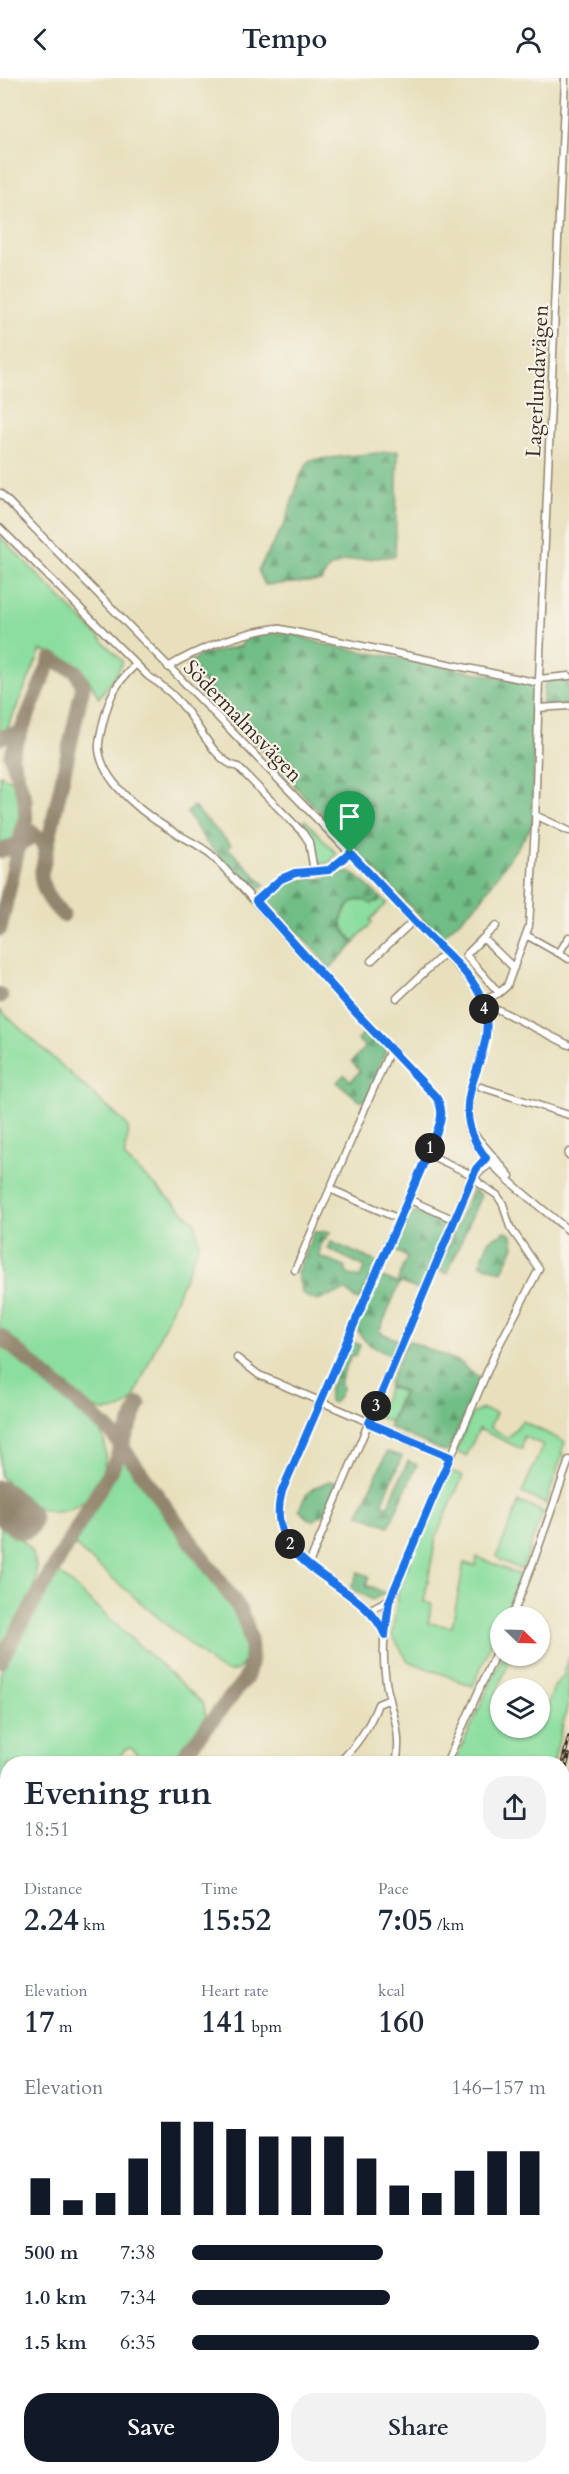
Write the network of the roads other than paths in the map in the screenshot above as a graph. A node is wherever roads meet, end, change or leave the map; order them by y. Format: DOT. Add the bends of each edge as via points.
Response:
graph roads {
  1 [pos="566,82"];
  2 [pos="0,493"];
  3 [pos="0,528"];
  4 [pos="136,664"];
  5 [pos="168,667"];
  6 [pos="569,676"];
  7 [pos="539,681"];
  8 [pos="569,706"];
  9 [pos="539,708"];
  10 [pos="535,815"];
  11 [pos="569,831"];
  12 [pos="350,853"];
  13 [pos="314,871"];
  14 [pos="256,901"];
  15 [pos="414,920"];
  16 [pos="496,926"];
  17 [pos="526,935"];
  18 [pos="569,937"];
  19 [pos="483,938"];
  20 [pos="446,953"];
  21 [pos="559,953"];
  22 [pos="569,958"];
  23 [pos="371,961"];
  24 [pos="514,968"];
  25 [pos="499,993"];
  26 [pos="397,998"];
  27 [pos="483,1001"];
  28 [pos="499,1010"];
  29 [pos="569,1045"];
  30 [pos="392,1048"];
  31 [pos="481,1087"];
  32 [pos="569,1115"];
  33 [pos="428,1154"];
  34 [pos="490,1159"];
  35 [pos="474,1176"];
  36 [pos="330,1189"];
  37 [pos="408,1199"];
  38 [pos="399,1219"];
  39 [pos="455,1220"];
  40 [pos="569,1230"];
  41 [pos="295,1270"];
  42 [pos="237,1358"];
  43 [pos="321,1401"];
  44 [pos="369,1423"];
  45 [pos="450,1457"];
  46 [pos="569,1460"];
  47 [pos="308,1566"];
  48 [pos="390,1598"];
  49 [pos="516,1606"];
  50 [pos="369,1610"];
  51 [pos="385,1635"];
  52 [pos="490,1666"];
  53 [pos="390,1699"];
  54 [pos="345,1756"];
  55 [pos="397,1756"];
  56 [pos="450,1756"];
  1 -- 7 [label="street, Lagerlundavägen"];
  2 -- 5 [label="street, Södermalmsvägen"];
  3 -- 4 [label="street"];
  4 -- 13 [label="street" via="165,687 229,765 238,767 303,833 309,842"];
  4 -- 14 [label="street" via="118,682 108,702 99,742 105,770 128,798 167,828 208,851"];
  5 -- 7 [label="street" via="240,636 276,628"];
  5 -- 12 [label="street, Södermalmsvägen"];
  6 -- 7 [label="street"];
  7 -- 9 [label="street, Lagerlundavägen"];
  8 -- 9 [label="street"];
  9 -- 10 [label="street, Lagerlundavägen"];
  10 -- 11 [label="street"];
  10 -- 17 [label="street, Lagerlundavägen"];
  12 -- 13 [label="street" via="335,867"];
  12 -- 15 [label="street, Södermalmsvägen"];
  13 -- 14 [label="street" via="281,879"];
  14 -- 30 [label="street"];
  15 -- 20 [label="street, Södermalmsvägen"];
  15 -- 23 [label="street"];
  16 -- 19 [label="street"];
  17 -- 21 [label="street"];
  17 -- 24 [label="street, Lagerlundavägen"];
  18 -- 21 [label="street"];
  19 -- 24 [label="street"];
  19 -- 25 [label="street" via="466,955"];
  20 -- 26 [label="street"];
  20 -- 27 [label="street, Södermalmsvägen"];
  21 -- 22 [label="street"];
  24 -- 25 [label="street, Lagerlundavägen" via="507,986"];
  25 -- 27 [label="street"];
  27 -- 34 [label="street" via="486,1038 466,1105 468,1123"];
  28 -- 29 [label="street"];
  30 -- 33 [label="street" via="441,1105 441,1120"];
  30 -- 36 [label="street"];
  31 -- 32 [label="street"];
  33 -- 35 [label="street"];
  33 -- 37 [label="street"];
  34 -- 35 [label="street"];
  34 -- 40 [label="street"];
  35 -- 39 [label="street"];
  35 -- 45 [label="street" via="500,1198 510,1227 539,1269 496,1351"];
  36 -- 38 [label="street"];
  36 -- 41 [label="street"];
  37 -- 38 [label="street"];
  37 -- 39 [label="street"];
  38 -- 43 [label="street"];
  39 -- 44 [label="street"];
  42 -- 43 [label="street" via="259,1375"];
  43 -- 44 [label="street"];
  43 -- 47 [label="street" via="278,1509 284,1533"];
  44 -- 45 [label="street"];
  44 -- 47 [label="street"];
  45 -- 48 [label="street"];
  46 -- 49 [label="street"];
  47 -- 50 [label="street"];
  48 -- 50 [label="street"];
  48 -- 51 [label="street"];
  50 -- 51 [label="street"];
  51 -- 53 [label="street" via="385,1678"];
  52 -- 56 [label="street"];
  53 -- 54 [label="street" via="378,1704 367,1729"];
  53 -- 55 [label="street" via="399,1733"];
}
